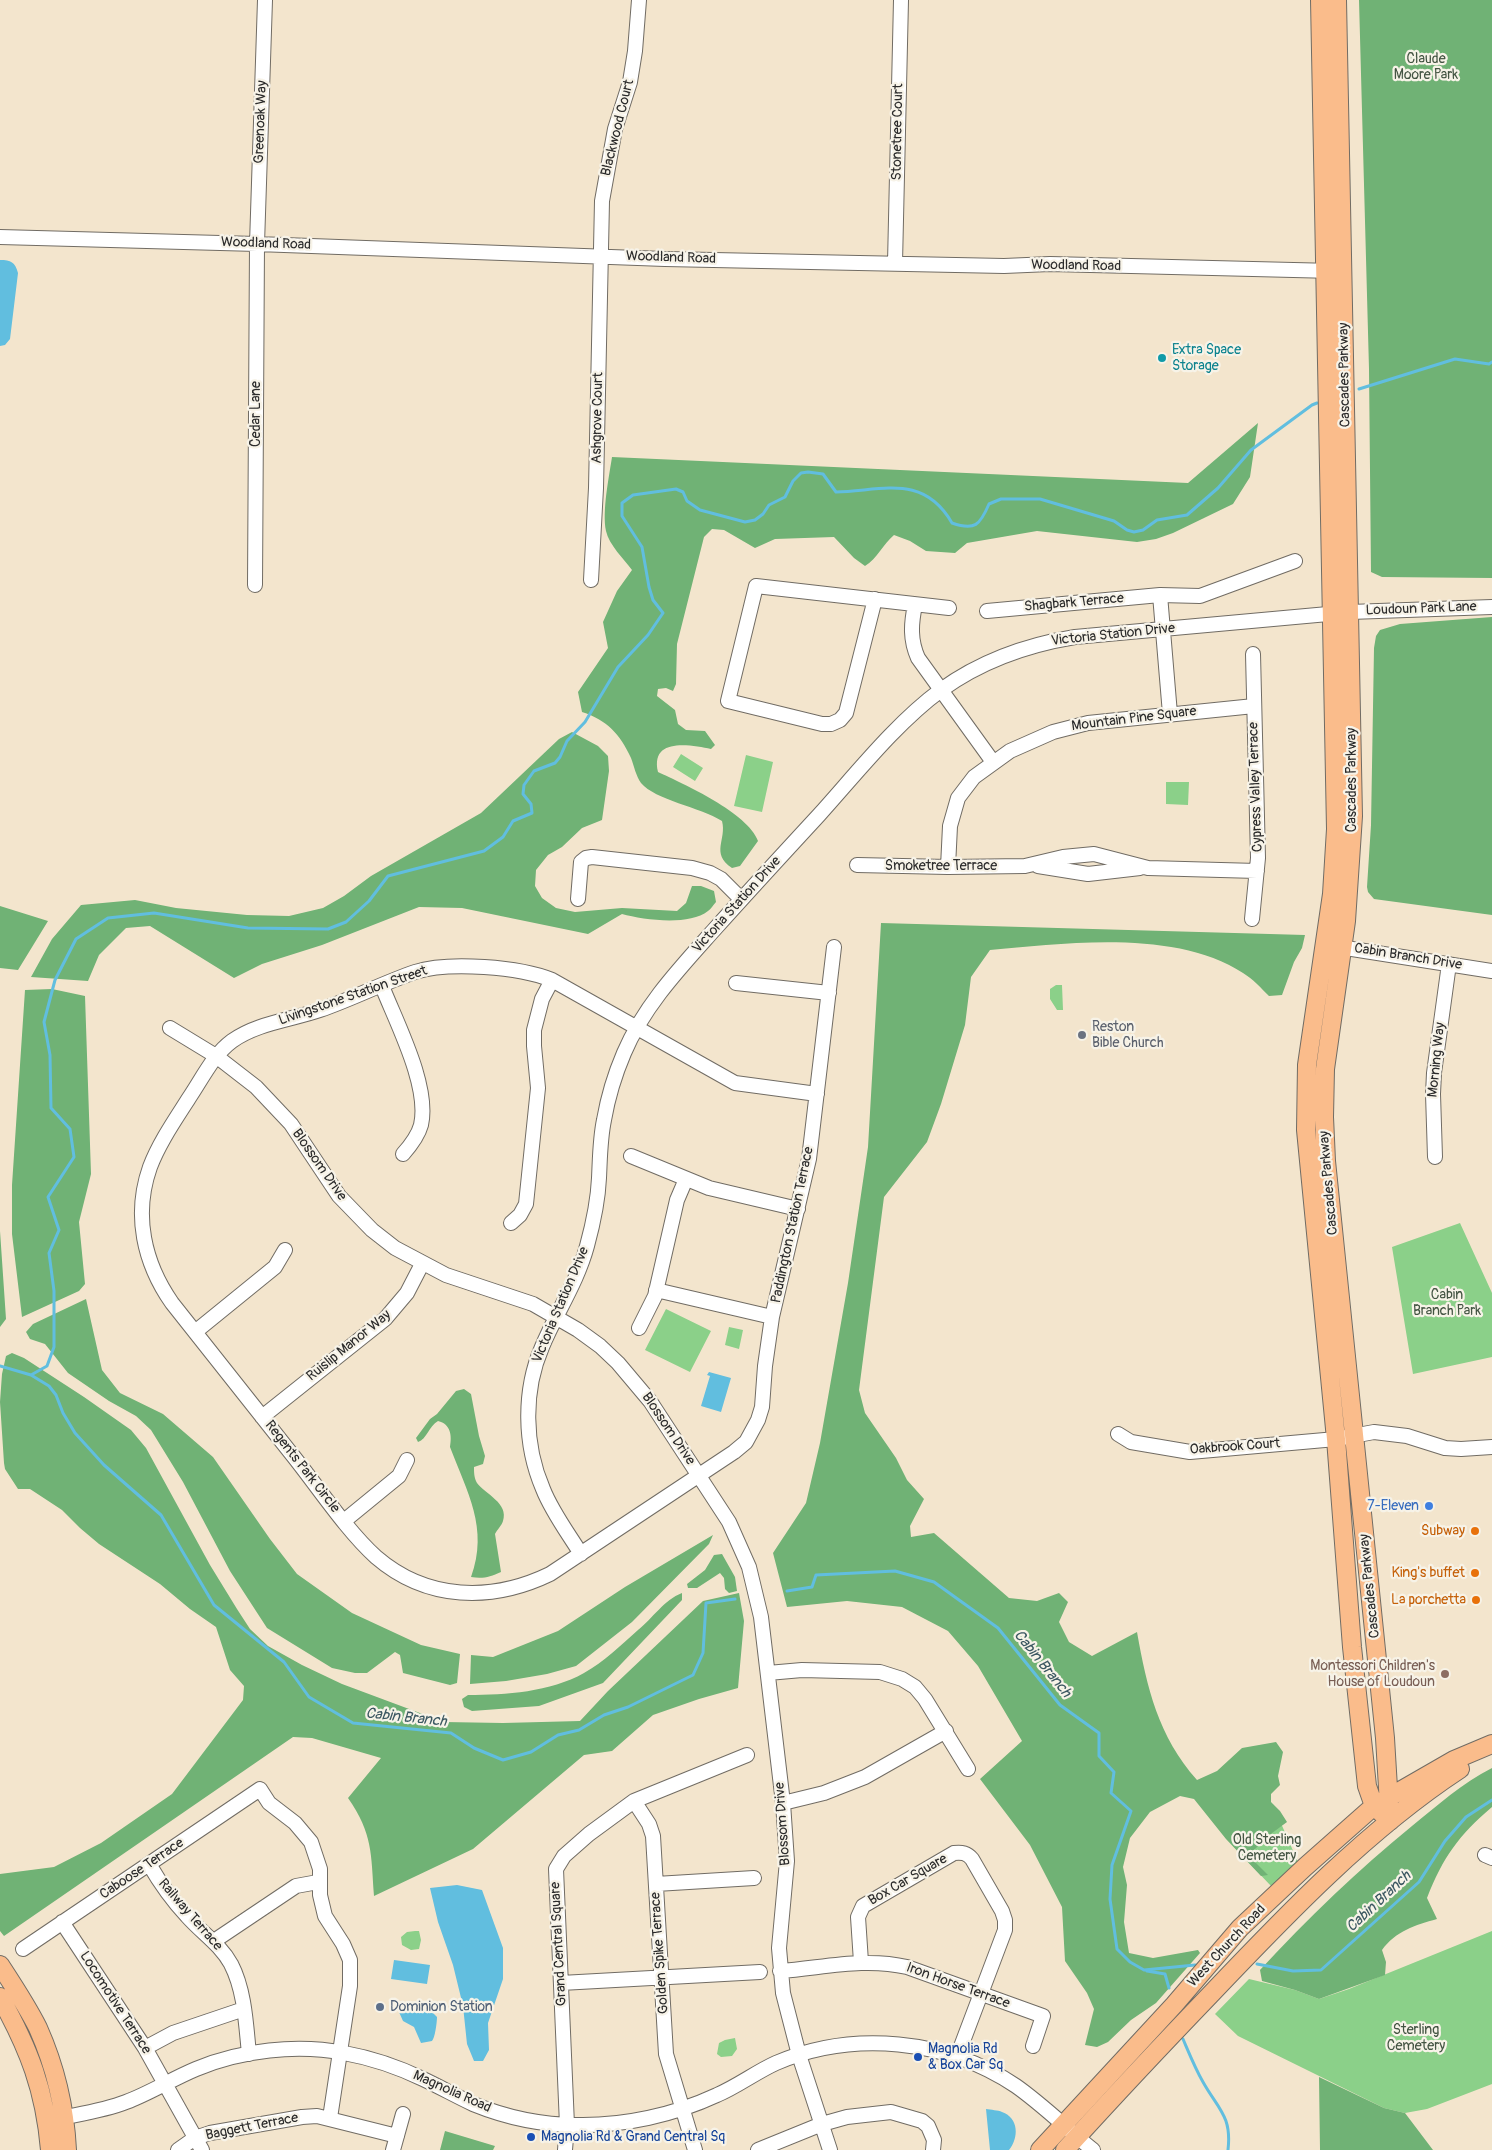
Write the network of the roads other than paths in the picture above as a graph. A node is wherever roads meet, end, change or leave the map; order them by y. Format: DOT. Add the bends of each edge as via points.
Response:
graph roads {
  1 [pos="265,0"];
  2 [pos="638,0"];
  3 [pos="901,0"];
  4 [pos="1320,0"];
  5 [pos="1337,0"];
  6 [pos="0,237"];
  7 [pos="257,244"];
  8 [pos="602,256"];
  9 [pos="895,264"];
  10 [pos="1334,271"];
  11 [pos="1295,561"];
  12 [pos="590,580"];
  13 [pos="255,585"];
  14 [pos="1160,595"];
  15 [pos="875,599"];
  16 [pos="915,605"];
  17 [pos="1492,607"];
  18 [pos="949,608"];
  19 [pos="987,612"];
  20 [pos="1350,612"];
  21 [pos="1332,613"];
  22 [pos="1163,629"];
  23 [pos="1253,654"];
  24 [pos="940,691"];
  25 [pos="1254,706"];
  26 [pos="1170,714"];
  27 [pos="993,762"];
  28 [pos="857,865"];
  29 [pos="1025,866"];
  30 [pos="948,867"];
  31 [pos="1148,868"];
  32 [pos="1257,871"];
  33 [pos="578,899"];
  34 [pos="741,900"];
  35 [pos="1252,919"];
  36 [pos="1324,944"];
  37 [pos="834,947"];
  38 [pos="1342,947"];
  39 [pos="1449,964"];
  40 [pos="1492,971"];
  41 [pos="552,980"];
  42 [pos="736,983"];
  43 [pos="382,986"];
  44 [pos="829,993"];
  45 [pos="170,1028"];
  46 [pos="636,1028"];
  47 [pos="216,1056"];
  48 [pos="817,1094"];
  49 [pos="403,1154"];
  50 [pos="631,1156"];
  51 [pos="1435,1157"];
  52 [pos="686,1179"];
  53 [pos="798,1209"];
  54 [pos="510,1223"];
  55 [pos="284,1250"];
  56 [pos="422,1264"];
  57 [pos="656,1290"];
  58 [pos="558,1317"];
  59 [pos="772,1317"];
  60 [pos="639,1328"];
  61 [pos="195,1332"];
  62 [pos="262,1417"];
  63 [pos="1118,1434"];
  64 [pos="1354,1436"];
  65 [pos="1336,1439"];
  66 [pos="1492,1447"];
  67 [pos="407,1460"];
  68 [pos="700,1476"];
  69 [pos="344,1521"];
  70 [pos="581,1554"];
  71 [pos="768,1673"];
  72 [pos="946,1730"];
  73 [pos="1492,1744"];
  74 [pos="1492,1750"];
  75 [pos="747,1755"];
  76 [pos="968,1769"];
  77 [pos="634,1801"];
  78 [pos="1381,1802"];
  79 [pos="783,1803"];
  80 [pos="1390,1821"];
  81 [pos="149,1864"];
  82 [pos="754,1878"];
  83 [pos="318,1882"];
  84 [pos="656,1884"];
  85 [pos="62,1922"];
  86 [pos="214,1941"];
  87 [pos="23,1948"];
  88 [pos="861,1962"];
  89 [pos="0,1965"];
  90 [pos="760,1972"];
  91 [pos="780,1972"];
  92 [pos="663,1979"];
  93 [pos="561,1983"];
  94 [pos="982,1994"];
  95 [pos="0,1997"];
  96 [pos="244,2009"];
  97 [pos="1033,2046"];
  98 [pos="144,2048"];
  99 [pos="341,2052"];
  100 [pos="249,2054"];
  101 [pos="799,2055"];
  102 [pos="957,2057"];
  103 [pos="165,2085"];
  104 [pos="682,2109"];
  105 [pos="403,2114"];
  106 [pos="65,2117"];
  107 [pos="330,2118"];
  108 [pos="48,2121"];
  109 [pos="822,2124"];
  110 [pos="567,2125"];
  111 [pos="1069,2138"];
  112 [pos="395,2143"];
  113 [pos="199,2144"];
  114 [pos="50,2150"];
  115 [pos="68,2150"];
  116 [pos="178,2150"];
  117 [pos="565,2150"];
  118 [pos="695,2150"];
  119 [pos="758,2150"];
  120 [pos="830,2150"];
  121 [pos="933,2150"];
  122 [pos="1040,2150"];
  123 [pos="1093,2150"];
  1 -- 7 [label="street, Greenoak Way"];
  2 -- 8 [label="street, Blackwood Court" via="631,75 605,178"];
  3 -- 9 [label="street, Stonetree Court"];
  4 -- 10 [label="main road, Cascades Parkway"];
  5 -- 10 [label="main road, Cascades Parkway"];
  6 -- 7 [label="street, Woodland Road"];
  7 -- 8 [label="street, Woodland Road"];
  7 -- 13 [label="street, Cedar Lane"];
  8 -- 9 [label="street, Woodland Road"];
  8 -- 12 [label="street, Ashgrove Court" via="596,488"];
  9 -- 10 [label="street, Woodland Road"];
  10 -- 20 [label="main road, Cascades Parkway"];
  10 -- 21 [label="main road, Cascades Parkway"];
  11 -- 14 [label="street, Shagbark Terrace" via="1212,593 1187,597"];
  14 -- 19 [label="street, Shagbark Terrace"];
  14 -- 22 [label="street"];
  15 -- 15 [label="street" via="756,586 728,700 822,724 840,720 846,713"];
  15 -- 16 [label="street"];
  16 -- 18 [label="street"];
  16 -- 24 [label="street" via="911,632 913,648"];
  17 -- 20 [label="street, Loudoun Park Lane"];
  20 -- 21 [label="street, Victoria Station Drive"];
  20 -- 38 [label="main road, Cascades Parkway" via="1353,816"];
  21 -- 22 [label="street, Victoria Station Drive"];
  21 -- 36 [label="main road, Cascades Parkway" via="1336,829 1332,894"];
  22 -- 24 [label="street, Victoria Station Drive" via="1075,638 1024,648 981,665"];
  22 -- 26 [label="street"];
  23 -- 25 [label="street, Cypress Valley Terrace"];
  24 -- 27 [label="street"];
  24 -- 34 [label="street, Victoria Station Drive" via="908,719"];
  25 -- 26 [label="street, Mountain Pine Square"];
  25 -- 32 [label="street, Cypress Valley Terrace"];
  26 -- 27 [label="street, Mountain Pine Square" via="1069,727 1030,741"];
  27 -- 30 [label="street, Mountain Pine Square" via="974,776 958,798 950,826"];
  28 -- 30 [label="street, Smoketree Terrace"];
  29 -- 30 [label="street, Smoketree Terrace"];
  29 -- 31 [label="street, Smoketree Terrace" via="1088,874"];
  29 -- 31 [label="street, Smoketree Terrace" via="1063,856 1094,854"];
  31 -- 32 [label="street, Smoketree Terrace"];
  32 -- 35 [label="street, Cypress Valley Terrace"];
  33 -- 34 [label="street" via="581,862 592,857 692,868 710,873 721,879"];
  34 -- 46 [label="street, Victoria Station Drive" via="664,987"];
  36 -- 38 [label="street, Cabin Branch Drive"];
  36 -- 65 [label="main road, Cascades Parkway" via="1309,1051 1306,1115"];
  37 -- 44 [label="street, Paddington Station Terrace"];
  38 -- 39 [label="street, Cabin Branch Drive"];
  38 -- 64 [label="main road, Cascades Parkway" via="1325,1069 1324,1117"];
  39 -- 40 [label="street, Cabin Branch Drive"];
  39 -- 51 [label="street, Morning Way" via="1434,1074"];
  41 -- 43 [label="street, Livingstone Station Street" via="523,971 450,966 416,972"];
  41 -- 46 [label="street, Livingstone Station Street"];
  41 -- 54 [label="street" via="542,999 534,1030 538,1088 526,1204"];
  42 -- 44 [label="street"];
  43 -- 47 [label="street, Livingstone Station Street" via="329,1007 254,1029 230,1042"];
  43 -- 49 [label="street" via="420,1086 421,1124"];
  44 -- 48 [label="street, Paddington Station Terrace"];
  45 -- 47 [label="street, Blossom Drive"];
  46 -- 48 [label="street, Livingstone Station Street" via="735,1083"];
  46 -- 58 [label="street, Victoria Station Drive" via="608,1096 600,1144 598,1190 587,1247"];
  47 -- 56 [label="street, Blossom Drive" via="274,1105 355,1214 396,1248"];
  47 -- 61 [label="street, Regents Park Circle" via="159,1148 150,1166 142,1203 144,1240 154,1273"];
  48 -- 53 [label="street, Paddington Station Terrace" via="809,1159"];
  50 -- 52 [label="street"];
  52 -- 53 [label="street" via="709,1188"];
  52 -- 57 [label="street" via="677,1200"];
  53 -- 59 [label="street, Paddington Station Terrace"];
  55 -- 61 [label="street" via="275,1267"];
  56 -- 58 [label="street, Blossom Drive" via="533,1304"];
  56 -- 62 [label="street, Ruislip Manor Way" via="408,1293 385,1319"];
  57 -- 59 [label="street"];
  57 -- 60 [label="street"];
  58 -- 68 [label="street, Blossom Drive" via="600,1346 635,1381"];
  58 -- 70 [label="street, Victoria Station Drive" via="535,1368 528,1429 542,1488"];
  59 -- 68 [label="street, Paddington Station Terrace" via="758,1420 746,1442"];
  61 -- 62 [label="street, Regents Park Circle"];
  62 -- 69 [label="street, Regents Park Circle"];
  63 -- 65 [label="street, Oakbrook Court" via="1131,1442 1190,1452"];
  64 -- 65 [label="street, Oakbrook Court"];
  64 -- 66 [label="street, Oakbrook Court" via="1390,1433 1445,1448"];
  64 -- 78 [label="main road, Cascades Parkway" via="1389,1785"];
  65 -- 78 [label="main road, Cascades Parkway" via="1367,1786"];
  67 -- 69 [label="street" via="399,1476"];
  68 -- 70 [label="street, Regents Park Circle"];
  68 -- 71 [label="street, Blossom Drive" via="729,1522 749,1567 761,1617"];
  69 -- 70 [label="street, Regents Park Circle" via="364,1545 392,1568 425,1585 464,1593 516,1588 550,1574"];
  71 -- 72 [label="street" via="802,1670 880,1672 909,1683"];
  71 -- 79 [label="street, Blossom Drive"];
  72 -- 76 [label="street"];
  72 -- 79 [label="street" via="858,1780"];
  73 -- 78 [label="main road, West Church Road" via="1454,1760"];
  74 -- 80 [label="main road, West Church Road" via="1429,1790"];
  75 -- 77 [label="street, Grand Central Square"];
  77 -- 84 [label="street, Golden Spike Terrace" via="653,1836"];
  77 -- 93 [label="street, Grand Central Square" via="589,1834 564,1856 556,1869"];
  78 -- 80 [label="main road, Cascades Parkway"];
  78 -- 111 [label="main road, West Church Road" via="1240,1928 1174,2005"];
  79 -- 91 [label="street, Blossom Drive" via="787,1861 780,1924"];
  80 -- 111 [label="main road, West Church Road" via="1265,1936"];
  81 -- 83 [label="street, Caboose Terrace" via="260,1788 269,1803 295,1823 311,1842 320,1869"];
  81 -- 85 [label="street, Caboose Terrace"];
  81 -- 86 [label="street, Railway Terrace" via="170,1897"];
  82 -- 84 [label="street"];
  83 -- 86 [label="street" via="296,1886"];
  83 -- 99 [label="street" via="325,1916 347,1951 351,1969"];
  84 -- 92 [label="street, Golden Spike Terrace"];
  85 -- 87 [label="street, Caboose Terrace"];
  85 -- 98 [label="street, Locomotive Terrace"];
  86 -- 96 [label="street, Railway Terrace" via="231,1964"];
  88 -- 91 [label="street, Iron Horse Terrace"];
  88 -- 94 [label="street, Iron Horse Terrace" via="907,1967"];
  88 -- 94 [label="street, Box Car Square" via="858,1917 863,1906 954,1853 961,1852 972,1859 1005,1920 1003,1937"];
  89 -- 106 [label="main road" via="37,2027 52,2066"];
  90 -- 92 [label="street"];
  91 -- 101 [label="street, Blossom Drive"];
  92 -- 93 [label="street"];
  92 -- 104 [label="street, Golden Spike Terrace" via="666,2054"];
  93 -- 110 [label="street, Grand Central Square"];
  94 -- 97 [label="street, Iron Horse Terrace" via="1043,2016"];
  94 -- 102 [label="street, Box Car Square"];
  95 -- 108 [label="main road" via="36,2072"];
  96 -- 98 [label="street" via="174,2033"];
  96 -- 100 [label="street, Railway Terrace"];
  98 -- 103 [label="street, Locomotive Terrace"];
  99 -- 100 [label="street, Magnolia Road" via="297,2050"];
  99 -- 107 [label="street"];
  99 -- 110 [label="street, Magnolia Road" via="399,2068 494,2111 537,2122"];
  100 -- 103 [label="street, Magnolia Road" via="196,2069"];
  101 -- 102 [label="street, Magnolia Road" via="842,2045 891,2044 915,2046"];
  101 -- 104 [label="street, Magnolia Road"];
  101 -- 109 [label="street, Blossom Drive"];
  102 -- 111 [label="street, Magnolia Road" via="1016,2087"];
  103 -- 106 [label="street, Magnolia Road" via="124,2103"];
  103 -- 113 [label="street, Locomotive Terrace"];
  104 -- 110 [label="street, Magnolia Road" via="634,2120"];
  104 -- 118 [label="street, Golden Spike Terrace"];
  105 -- 112 [label="street, Baggett Terrace"];
  106 -- 108 [label="street, Magnolia Road"];
  106 -- 115 [label="main road"];
  107 -- 112 [label="street, Baggett Terrace"];
  107 -- 113 [label="street, Baggett Terrace" via="302,2117 225,2129"];
  108 -- 114 [label="main road"];
  109 -- 119 [label="street"];
  109 -- 120 [label="street, Blossom Drive"];
  109 -- 121 [label="street" via="847,2117 891,2112 922,2121 928,2126 934,2140"];
  110 -- 117 [label="street, Grand Central Square"];
  111 -- 122 [label="main road, West Church Road"];
  111 -- 123 [label="street, Magnolia Road"];
  113 -- 116 [label="street, Baggett Terrace"];
}
